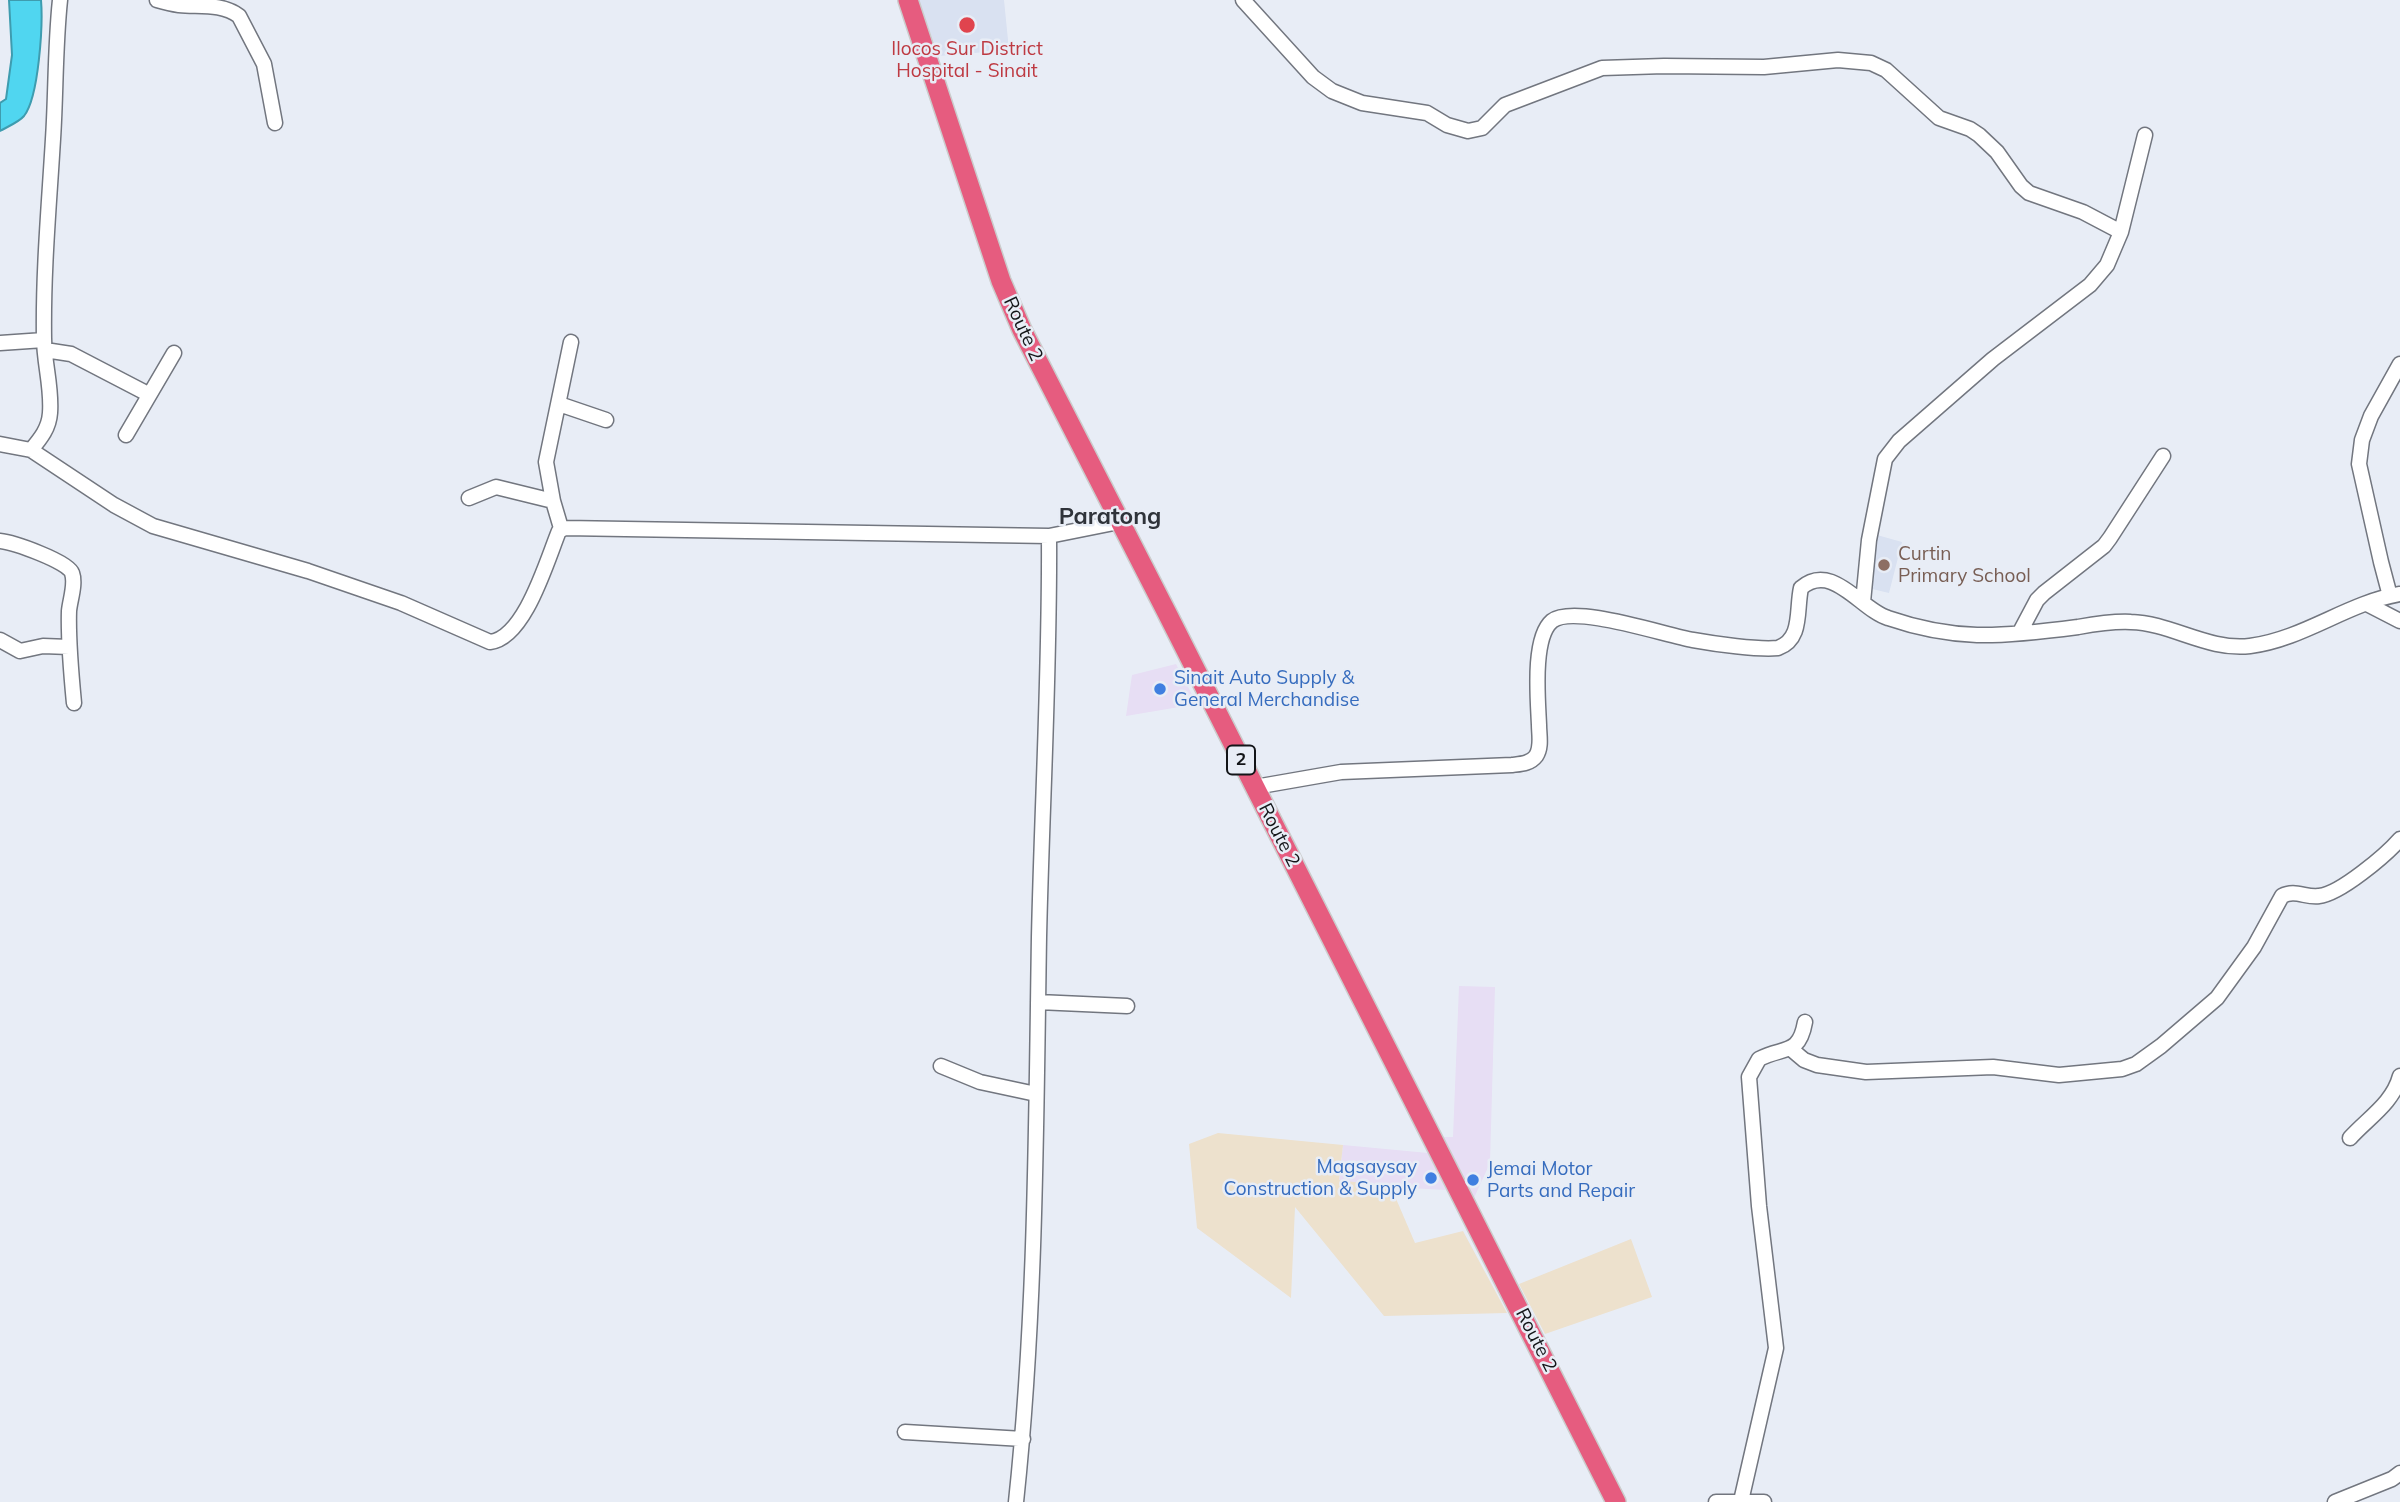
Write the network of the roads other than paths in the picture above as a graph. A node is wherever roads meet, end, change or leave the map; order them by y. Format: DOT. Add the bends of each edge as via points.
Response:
graph roads {
  1 [pos="60,0"];
  2 [pos="157,0"];
  3 [pos="908,0"];
  4 [pos="1242,0"];
  5 [pos="275,123"];
  6 [pos="2146,135"];
  7 [pos="2121,232"];
  8 [pos="571,342"];
  9 [pos="0,343"];
  10 [pos="44,345"];
  11 [pos="174,353"];
  12 [pos="2400,364"];
  13 [pos="148,394"];
  14 [pos="559,404"];
  15 [pos="606,420"];
  16 [pos="126,435"];
  17 [pos="0,444"];
  18 [pos="31,450"];
  19 [pos="2163,456"];
  20 [pos="469,498"];
  21 [pos="553,500"];
  22 [pos="1119,522"];
  23 [pos="561,528"];
  24 [pos="1049,536"];
  25 [pos="0,541"];
  26 [pos="2395,595"];
  27 [pos="1863,602"];
  28 [pos="2367,604"];
  29 [pos="2400,621"];
  30 [pos="2020,632"];
  31 [pos="0,640"];
  32 [pos="69,647"];
  33 [pos="74,703"];
  34 [pos="1255,787"];
  35 [pos="2400,839"];
  36 [pos="1038,1002"];
  37 [pos="1127,1006"];
  38 [pos="1805,1022"];
  39 [pos="1791,1049"];
  40 [pos="941,1066"];
  41 [pos="2400,1076"];
  42 [pos="1036,1094"];
  43 [pos="2350,1138"];
  44 [pos="905,1432"];
  45 [pos="1023,1439"];
  46 [pos="2400,1474"];
  47 [pos="1741,1501"];
  48 [pos="1016,1502"];
  49 [pos="1616,1502"];
  50 [pos="1716,1502"];
  51 [pos="1764,1502"];
  52 [pos="2334,1502"];
  1 -- 10 [label="street" via="46,218"];
  2 -- 5 [label="street" via="201,4 239,16 264,64"];
  3 -- 22 [label="highway, Route 2 / 2" via="1001,281 1021,330"];
  4 -- 7 [label="street" via="1313,77 1332,91 1362,103 1427,113 1468,131 1482,128 1505,105 1602,68 1764,67 1838,60 1871,63 1886,70 1939,118 1979,135 2029,193 2083,212"];
  6 -- 7 [label="street"];
  7 -- 27 [label="street" via="2107,265 2090,285 1993,359 1891,450 1880,477"];
  8 -- 14 [label="street"];
  9 -- 10 [label="street"];
  10 -- 13 [label="street"];
  10 -- 18 [label="street" via="50,414"];
  11 -- 13 [label="street"];
  12 -- 26 [label="street" via="2371,416 2359,464 2381,562"];
  13 -- 16 [label="street"];
  14 -- 15 [label="street"];
  14 -- 21 [label="street" via="546,462"];
  17 -- 18 [label="street"];
  18 -- 23 [label="street" via="153,526 401,603 490,642 504,639 526,610"];
  19 -- 30 [label="street" via="2104,546 2036,600"];
  20 -- 21 [label="street" via="496,487"];
  21 -- 23 [label="street"];
  22 -- 24 [label="street"];
  22 -- 34 [label="highway, Route 2 / 2"];
  23 -- 24 [label="street"];
  24 -- 36 [label="street"];
  25 -- 32 [label="street" via="70,569"];
  26 -- 28 [label="street"];
  27 -- 30 [label="street" via="1886,618 1927,629 1976,635"];
  27 -- 34 [label="street" via="1840,585 1823,580 1807,583 1801,588 1794,636 1773,648 1694,640 1585,616 1561,616 1541,636 1539,746 1529,762 1341,772"];
  28 -- 29 [label="street"];
  28 -- 30 [label="street" via="2298,634 2247,646 2214,643 2132,622"];
  31 -- 32 [label="street" via="20,651"];
  32 -- 33 [label="street"];
  34 -- 49 [label="highway, Route 2 / 2"];
  35 -- 39 [label="street" via="2341,888 2318,896 2294,892 2282,896 2254,947 2217,998 2130,1067 2059,1075 1993,1067 1866,1072 1817,1065"];
  36 -- 37 [label="street"];
  36 -- 42 [label="street"];
  38 -- 39 [label="street" via="1802,1037"];
  39 -- 47 [label="street" via="1759,1059 1749,1077 1776,1348"];
  40 -- 42 [label="street" via="980,1082"];
  41 -- 43 [label="street" via="2386,1104"];
  42 -- 45 [label="street"];
  44 -- 45 [label="street"];
  45 -- 48 [label="street"];
  46 -- 52 [label="street"];
  47 -- 50 [label="street"];
  47 -- 51 [label="street"];
}
